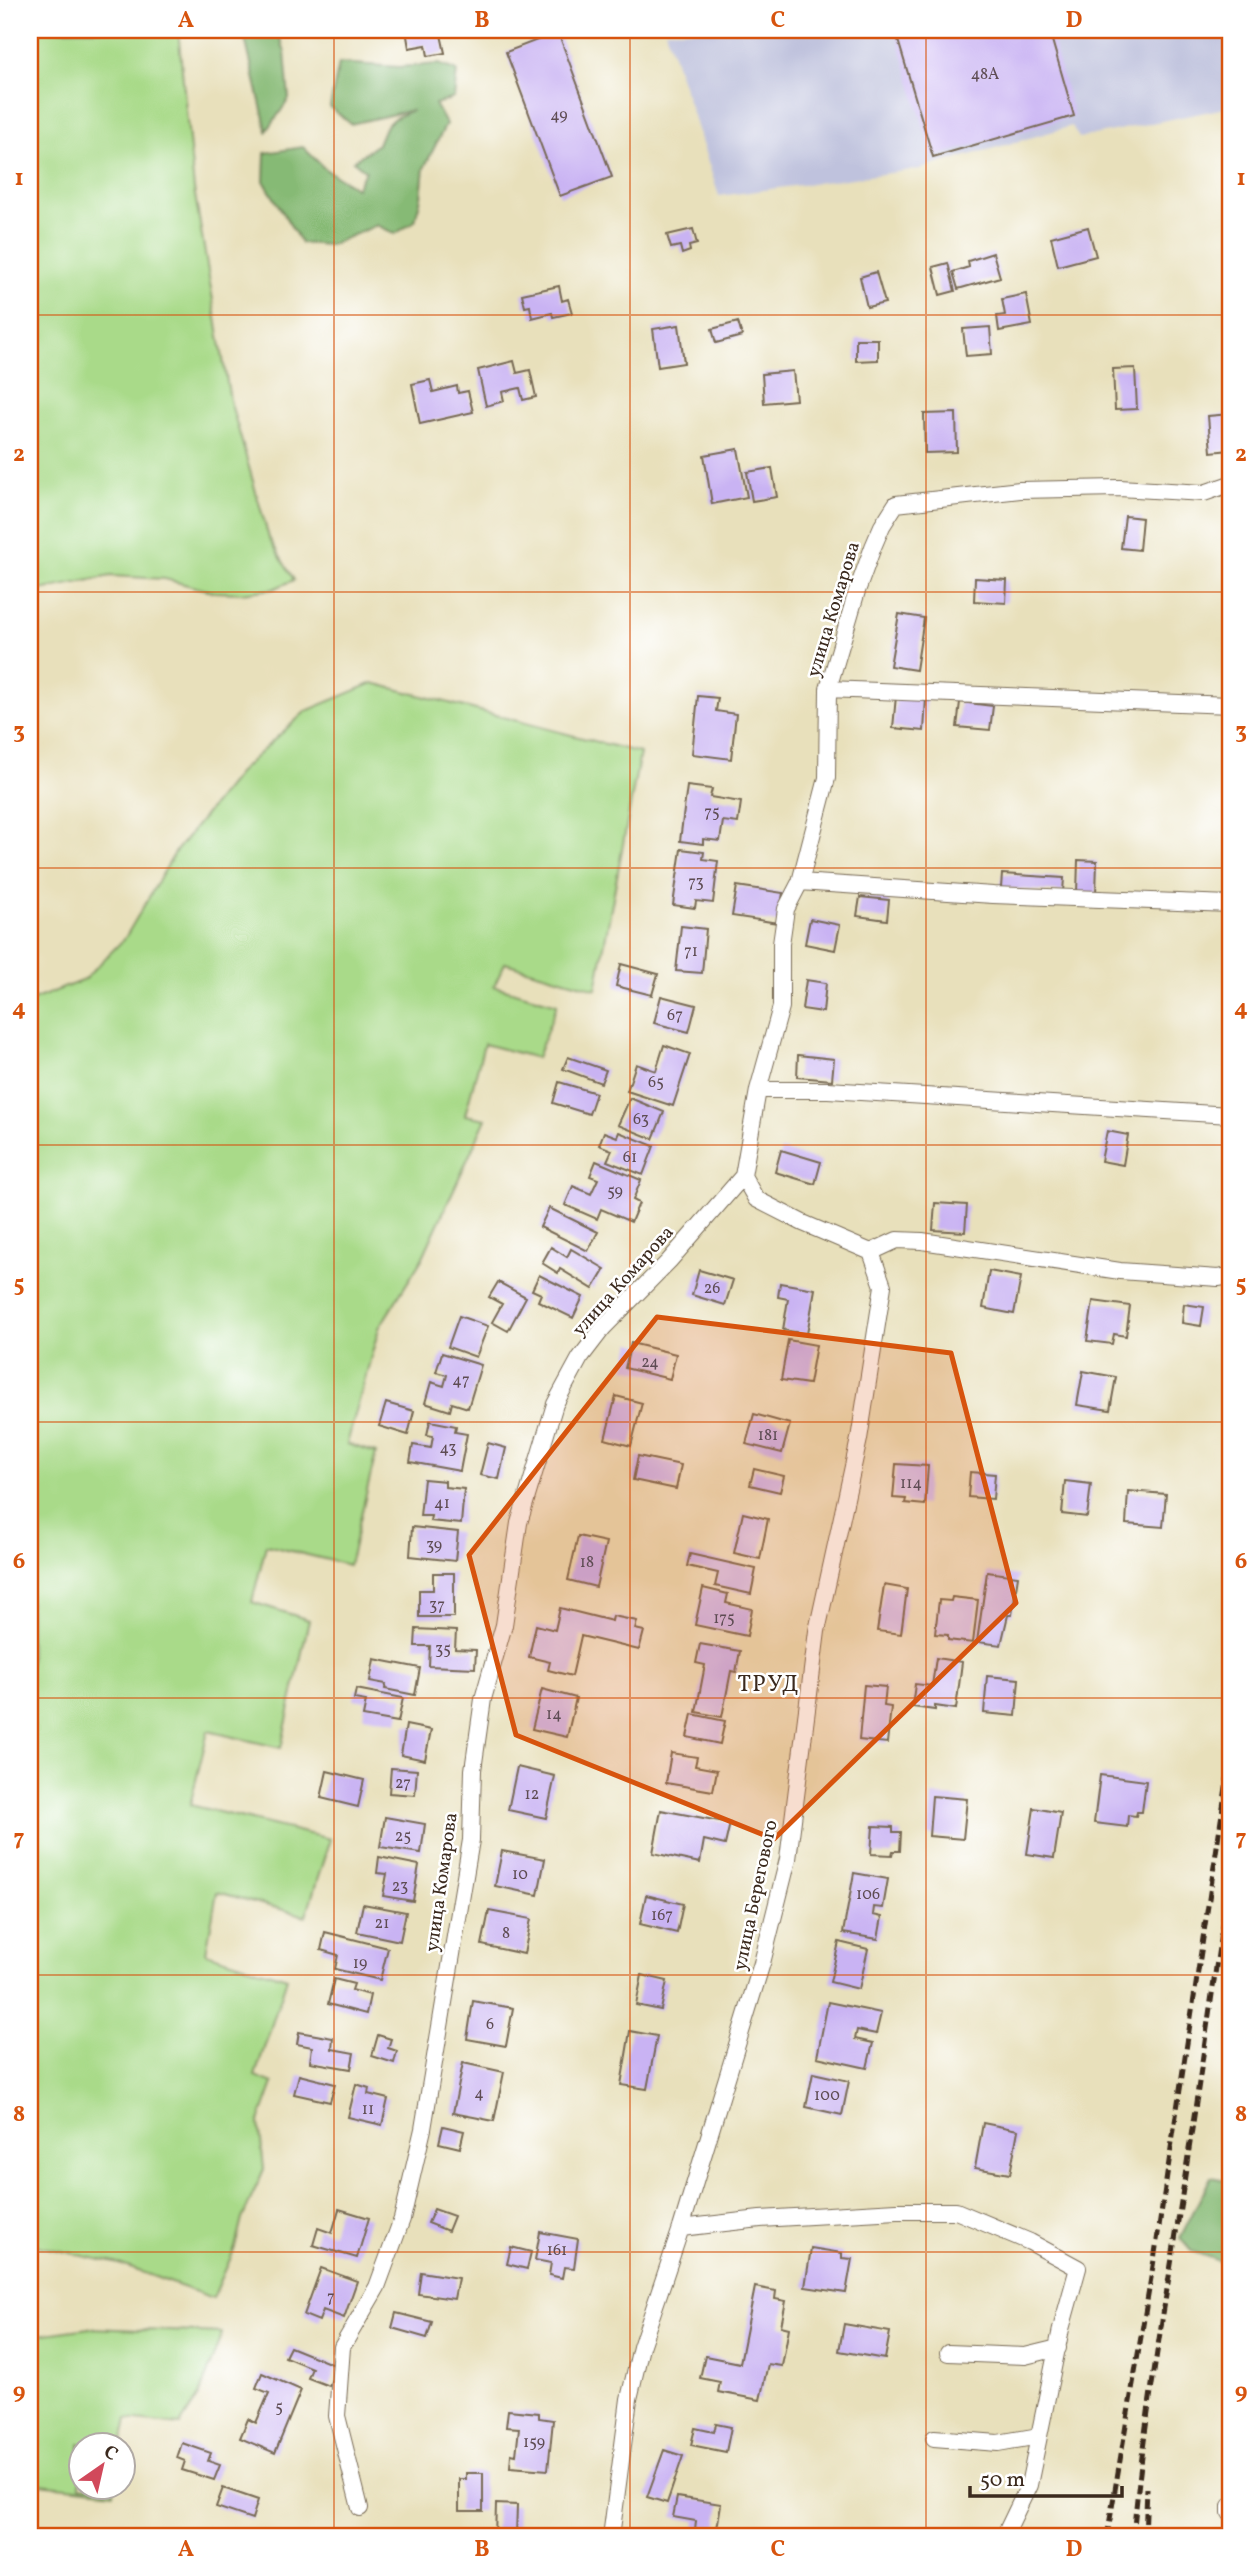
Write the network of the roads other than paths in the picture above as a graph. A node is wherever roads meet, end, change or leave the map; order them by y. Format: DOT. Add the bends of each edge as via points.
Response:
graph roads {
  1 [pos="1230,484"];
  2 [pos="828,689"];
  3 [pos="1230,705"];
  4 [pos="800,882"];
  5 [pos="1230,904"];
  6 [pos="758,1090"];
  7 [pos="1230,1115"];
  8 [pos="743,1176"];
  9 [pos="871,1252"];
  10 [pos="1230,1276"];
  11 [pos="681,2228"];
  12 [pos="1058,2348"];
  13 [pos="948,2353"];
  14 [pos="1039,2436"];
  15 [pos="934,2438"];
  16 [pos="1230,2506"];
  17 [pos="360,2508"];
  18 [pos="1230,2513"];
  19 [pos="611,2537"];
  20 [pos="1004,2537"];
  1 -- 2 [label="street, улица Комарова" via="1204,493 1119,488 1020,490 897,504 873,547"];
  2 -- 3 [label="street"];
  2 -- 4 [label="street, улица Комарова" via="827,778"];
  4 -- 5 [label="street"];
  4 -- 6 [label="street, улица Комарова" via="786,909 781,1007"];
  6 -- 7 [label="street"];
  6 -- 8 [label="street, улица Комарова"];
  8 -- 9 [label="street" via="756,1199"];
  8 -- 17 [label="street, улица Комарова" via="580,1359 555,1404 519,1523 504,1625 483,1699 473,1770 471,1840 423,2129 402,2219 377,2287 342,2347 337,2416"];
  9 -- 10 [label="street" via="897,1240 922,1241 1120,1270"];
  9 -- 11 [label="street, улица Берегового" via="883,1286 859,1439 817,1632 788,1858 762,1963"];
  11 -- 12 [label="street" via="760,2218 956,2211 1078,2268"];
  11 -- 19 [label="street, улица Берегового" via="640,2347"];
  12 -- 13 [label="street" via="1025,2356"];
  12 -- 14 [label="street"];
  14 -- 15 [label="street" via="998,2443"];
  14 -- 20 [label="street" via="1029,2485"];
  16 -- 18 [label="street"];
}
